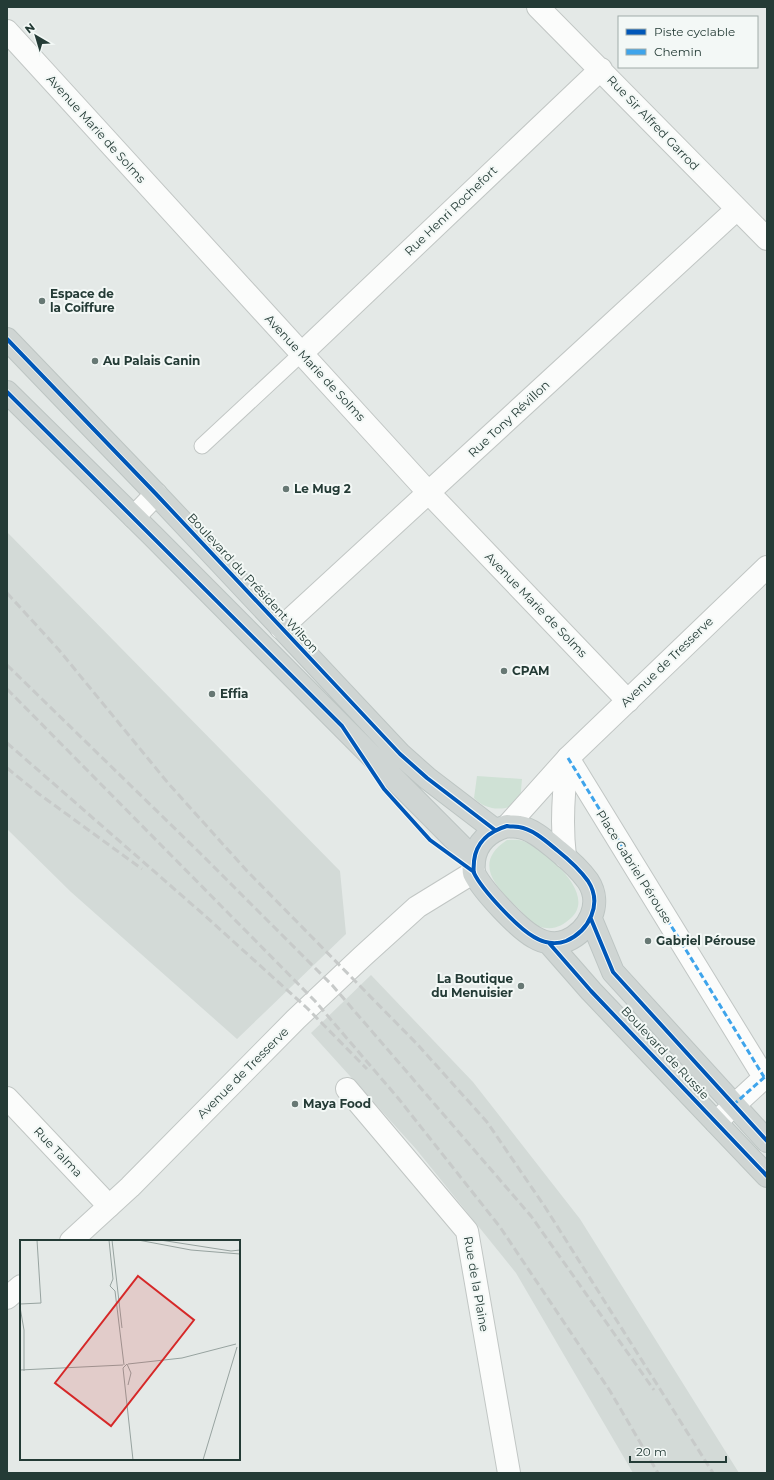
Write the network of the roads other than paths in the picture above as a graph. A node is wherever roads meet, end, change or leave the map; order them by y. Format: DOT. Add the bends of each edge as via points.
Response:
graph roads {
  1 [pos="538,7"];
  2 [pos="7,31"];
  3 [pos="601,69"];
  4 [pos="737,209"];
  5 [pos="767,239"];
  6 [pos="7,339"];
  7 [pos="302,353"];
  8 [pos="7,392"];
  9 [pos="202,446"];
  10 [pos="429,492"];
  11 [pos="156,494"];
  12 [pos="134,517"];
  13 [pos="767,567"];
  14 [pos="281,628"];
  15 [pos="628,701"];
  16 [pos="568,758"];
  17 [pos="501,828"];
  18 [pos="565,857"];
  19 [pos="474,865"];
  20 [pos="591,919"];
  21 [pos="549,943"];
  22 [pos="766,1076"];
  23 [pos="347,1089"];
  24 [pos="7,1098"];
  25 [pos="733,1105"];
  26 [pos="716,1122"];
  27 [pos="767,1141"];
  28 [pos="767,1176"];
  29 [pos="109,1206"];
  30 [pos="72,1240"];
  31 [pos="20,1287"];
  32 [pos="7,1298"];
  33 [pos="509,1473"];
  1 -- 3 [label="street, Rue Sir Alfred Garrod"];
  2 -- 7 [label="street, Avenue Marie de Solms"];
  3 -- 4 [label="street, Rue Sir Alfred Garrod"];
  3 -- 7 [label="street, Rue Henri Rochefort"];
  4 -- 5 [label="street, Rue Sir Alfred Garrod"];
  4 -- 10 [label="street, Rue Tony Révillon"];
  6 -- 11 [label="main road, Boulevard du Président Wilson"];
  7 -- 9 [label="lane"];
  7 -- 10 [label="street, Avenue Marie de Solms"];
  8 -- 12 [label="main road"];
  10 -- 14 [label="street, Rue Tony Révillon"];
  10 -- 15 [label="street, Avenue Marie de Solms"];
  11 -- 12 [label="street"];
  11 -- 14 [label="main road, Boulevard du Président Wilson"];
  12 -- 19 [label="main road"];
  13 -- 15 [label="street, Avenue de Tresserve"];
  14 -- 17 [label="main road, Boulevard du Président Wilson" via="400,754 427,778"];
  15 -- 16 [label="street, Avenue de Tresserve"];
  16 -- 17 [label="street, Avenue de Tresserve"];
  16 -- 18 [label="street" via="562,829"];
  16 -- 22 [label="street, Place Gabriel Pérouse"];
  17 -- 18 [label="main road" via="520,827 532,832"];
  17 -- 19 [label="main road" via="484,837 478,847"];
  18 -- 20 [label="main road" via="588,882 594,906"];
  19 -- 21 [label="main road" via="486,892 534,937"];
  19 -- 29 [label="street, Avenue de Tresserve" via="417,907 296,1019"];
  20 -- 21 [label="main road" via="584,930 574,937 562,942"];
  20 -- 25 [label="main road, Boulevard de Russie" via="613,972"];
  21 -- 26 [label="main road, Boulevard de Russie" via="591,991"];
  22 -- 25 [label="street"];
  23 -- 33 [label="street, Rue de la Plaine" via="467,1231"];
  24 -- 29 [label="street, Rue Talma"];
  25 -- 26 [label="street"];
  25 -- 27 [label="main road, Boulevard de Russie"];
  26 -- 28 [label="main road, Boulevard de Russie"];
  29 -- 30 [label="street, Avenue de Tresserve"];
  31 -- 32 [label="street"];
}
